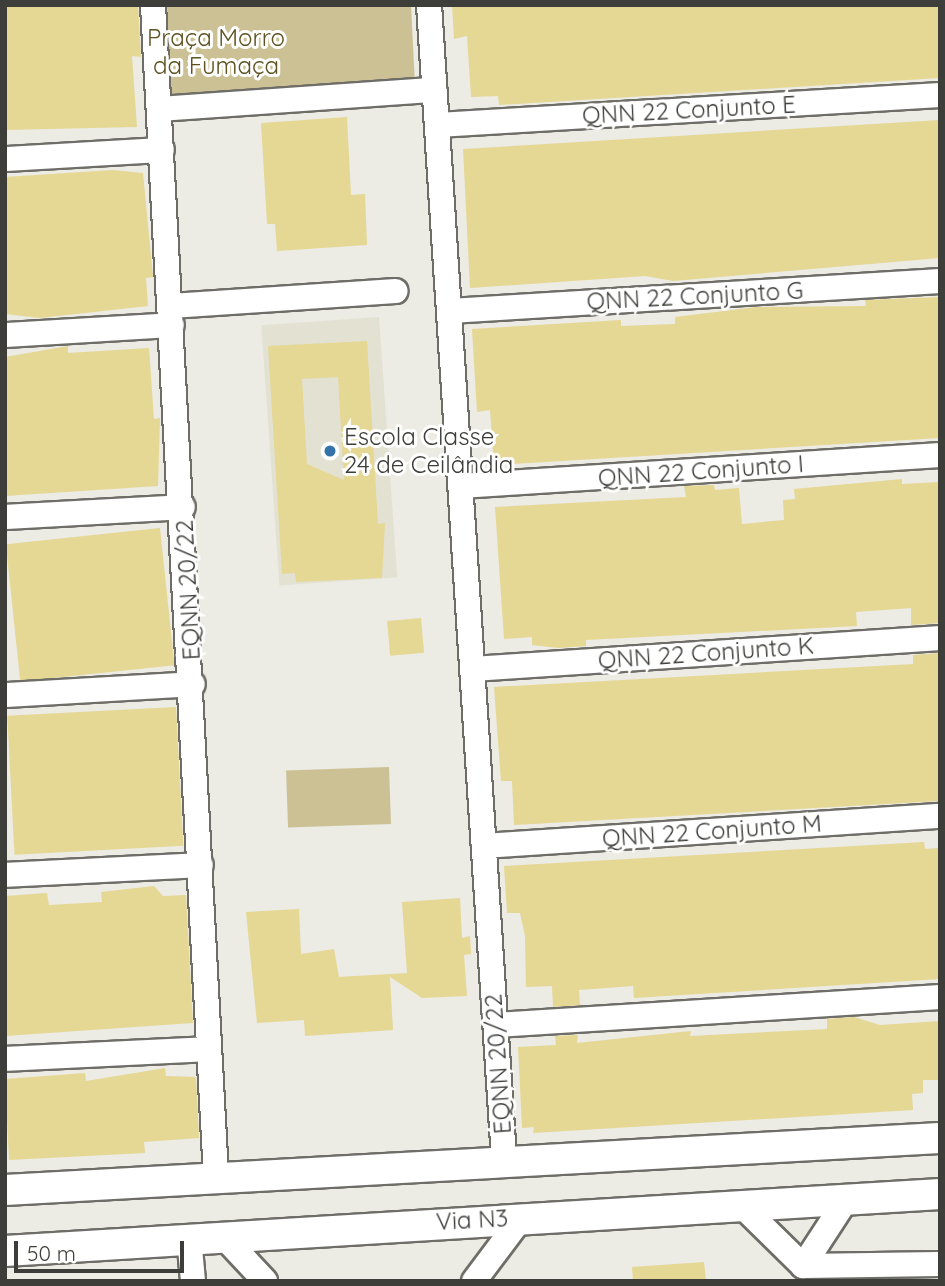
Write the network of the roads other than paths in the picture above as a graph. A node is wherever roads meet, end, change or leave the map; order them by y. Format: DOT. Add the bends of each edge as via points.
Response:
graph roads {
  1 [pos="153,5"];
  2 [pos="429,5"];
  3 [pos="435,90"];
  4 [pos="940,95"];
  5 [pos="159,109"];
  6 [pos="438,125"];
  7 [pos="162,150"];
  8 [pos="5,159"];
  9 [pos="940,281"];
  10 [pos="395,291"];
  11 [pos="450,311"];
  12 [pos="172,316"];
  13 [pos="5,335"];
  14 [pos="940,455"];
  15 [pos="461,486"];
  16 [pos="183,507"];
  17 [pos="5,517"];
  18 [pos="940,638"];
  19 [pos="473,669"];
  20 [pos="192,684"];
  21 [pos="5,695"];
  22 [pos="940,816"];
  23 [pos="484,846"];
  24 [pos="201,865"];
  25 [pos="5,875"];
  26 [pos="940,997"];
  27 [pos="496,1025"];
  28 [pos="209,1049"];
  29 [pos="5,1059"];
  30 [pos="935,1141"];
  31 [pos="504,1159"];
  32 [pos="940,1171"];
  33 [pos="202,1177"];
  34 [pos="5,1190"];
  35 [pos="940,1194"];
  36 [pos="846,1200"];
  37 [pos="5,1205"];
  38 [pos="742,1206"];
  39 [pos="681,1209"];
  40 [pos="522,1217"];
  41 [pos="222,1235"];
  42 [pos="189,1237"];
  43 [pos="5,1251"];
  44 [pos="940,1264"];
  45 [pos="803,1266"];
  46 [pos="192,1281"];
  47 [pos="265,1281"];
  48 [pos="474,1281"];
  1 -- 5 [label="street, EQNN 20/22"];
  2 -- 3 [label="street, EQNN 20/22"];
  3 -- 5 [label="street"];
  3 -- 6 [label="street, EQNN 20/22"];
  4 -- 6 [label="street, QNN 22 Conjunto E"];
  5 -- 7 [label="street, EQNN 20/22"];
  6 -- 11 [label="street, EQNN 20/22"];
  7 -- 8 [label="street"];
  7 -- 12 [label="street, EQNN 20/22"];
  9 -- 11 [label="street, QNN 22 Conjunto G"];
  10 -- 12 [label="street"];
  11 -- 15 [label="street, EQNN 20/22"];
  12 -- 13 [label="street"];
  12 -- 16 [label="street, EQNN 20/22"];
  14 -- 15 [label="street, QNN 22 Conjunto I"];
  15 -- 19 [label="street, EQNN 20/22"];
  16 -- 17 [label="street"];
  16 -- 20 [label="street, EQNN 20/22"];
  18 -- 19 [label="street, QNN 22 Conjunto K"];
  19 -- 23 [label="street, EQNN 20/22"];
  20 -- 21 [label="street"];
  20 -- 24 [label="street, EQNN 20/22"];
  22 -- 23 [label="street, QNN 22 Conjunto M"];
  23 -- 27 [label="street, EQNN 20/22"];
  24 -- 25 [label="street"];
  24 -- 28 [label="street, EQNN 20/22"];
  26 -- 27 [label="street"];
  27 -- 31 [label="street, EQNN 20/22"];
  28 -- 29 [label="street"];
  28 -- 33 [label="street, EQNN 20/22"];
  30 -- 31 [label="main road"];
  31 -- 33 [label="main road"];
  32 -- 39 [label="main road" via="925,1180 779,1186"];
  33 -- 34 [label="main road"];
  33 -- 37 [label="main road" via="89,1200"];
  35 -- 36 [label="main road, Via N3"];
  36 -- 38 [label="main road, Via N3"];
  36 -- 45 [label="street"];
  38 -- 39 [label="main road, Via N3"];
  38 -- 45 [label="street"];
  39 -- 40 [label="main road, Via N3"];
  40 -- 41 [label="main road, Via N3"];
  40 -- 48 [label="street"];
  41 -- 42 [label="main road, Via N3"];
  41 -- 47 [label="street"];
  42 -- 43 [label="main road, Via N3"];
  42 -- 46 [label="street"];
  44 -- 45 [label="street"];
}
